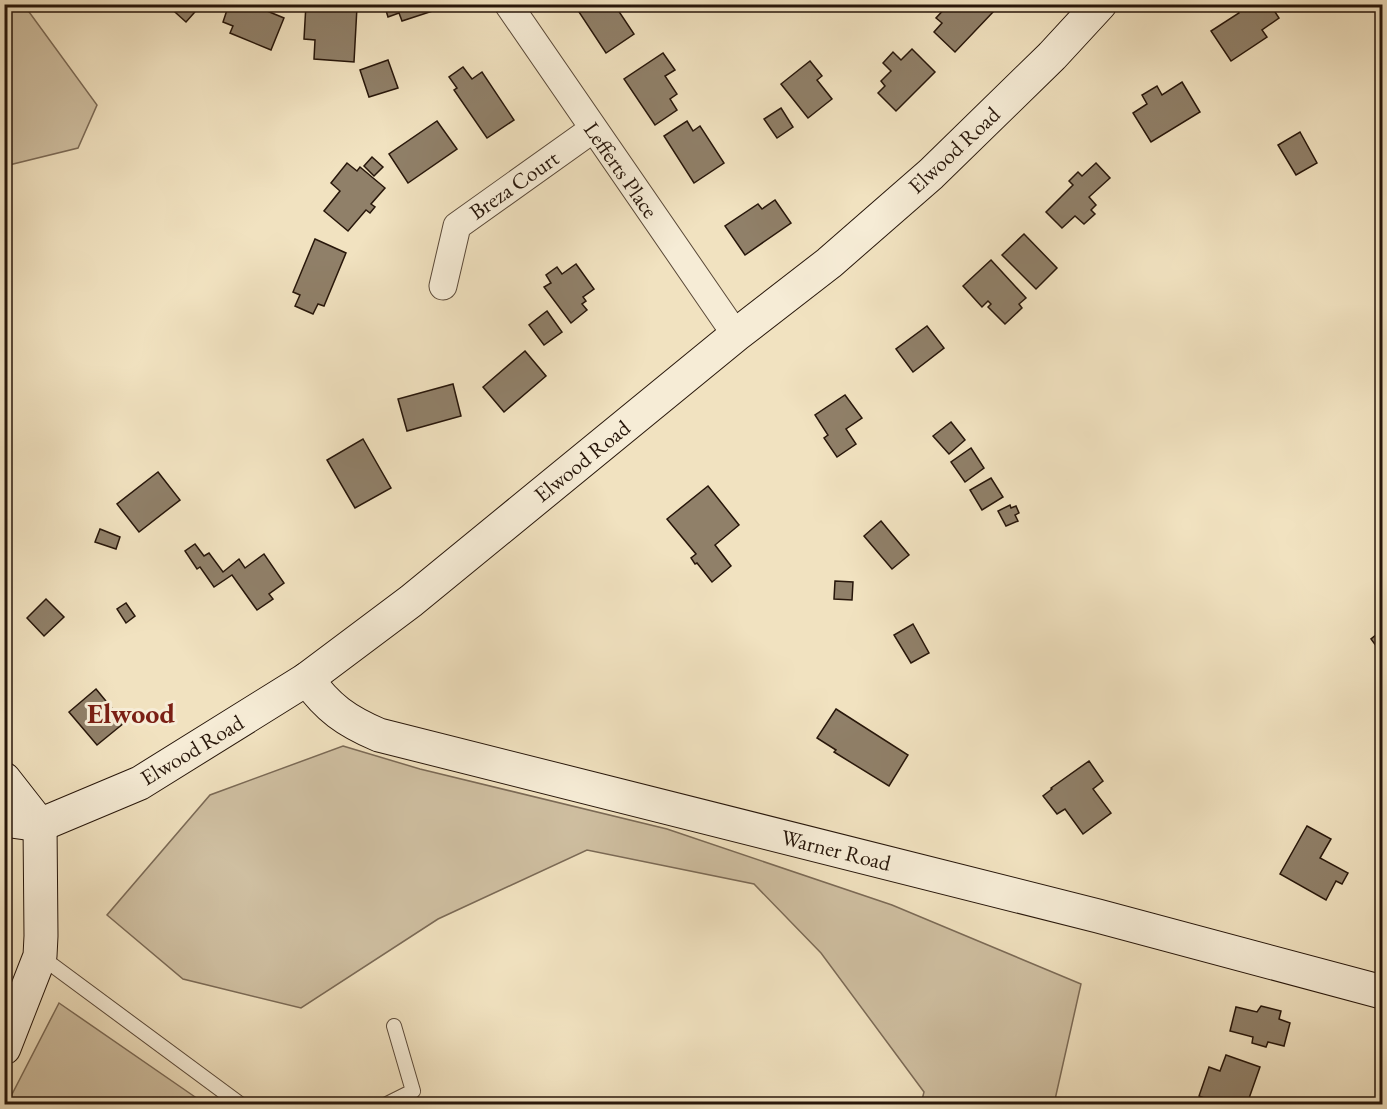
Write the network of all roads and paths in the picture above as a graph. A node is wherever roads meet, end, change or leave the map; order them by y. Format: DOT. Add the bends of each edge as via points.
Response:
graph roads {
  1 [pos="508,4"];
  2 [pos="1100,4"];
  3 [pos="593,129"];
  4 [pos="443,286"];
  5 [pos="736,335"];
  6 [pos="307,679"];
  7 [pos="4,779"];
  8 [pos="4,820"];
  9 [pos="40,825"];
  10 [pos="40,956"];
  11 [pos="1383,992"];
  12 [pos="394,1026"];
  13 [pos="4,1048"];
  14 [pos="240,1104"];
  15 [pos="387,1104"];
  1 -- 3 [label="street, Lefferts Place"];
  2 -- 5 [label="main road, Elwood Road" via="931,174 829,263"];
  3 -- 4 [label="street, Breza Court" via="457,226"];
  3 -- 5 [label="street, Lefferts Place"];
  5 -- 6 [label="main road, Elwood Road" via="411,601"];
  6 -- 9 [label="main road, Elwood Road" via="140,783"];
  6 -- 11 [label="main road, Warner Road" via="335,710 379,735 1087,913"];
  7 -- 9 [label="main road"];
  8 -- 9 [label="main road"];
  9 -- 10 [label="main road"];
  10 -- 13 [label="main road"];
  10 -- 14 [label="lane"];
  12 -- 15 [label="lane" via="413,1091"];
}
